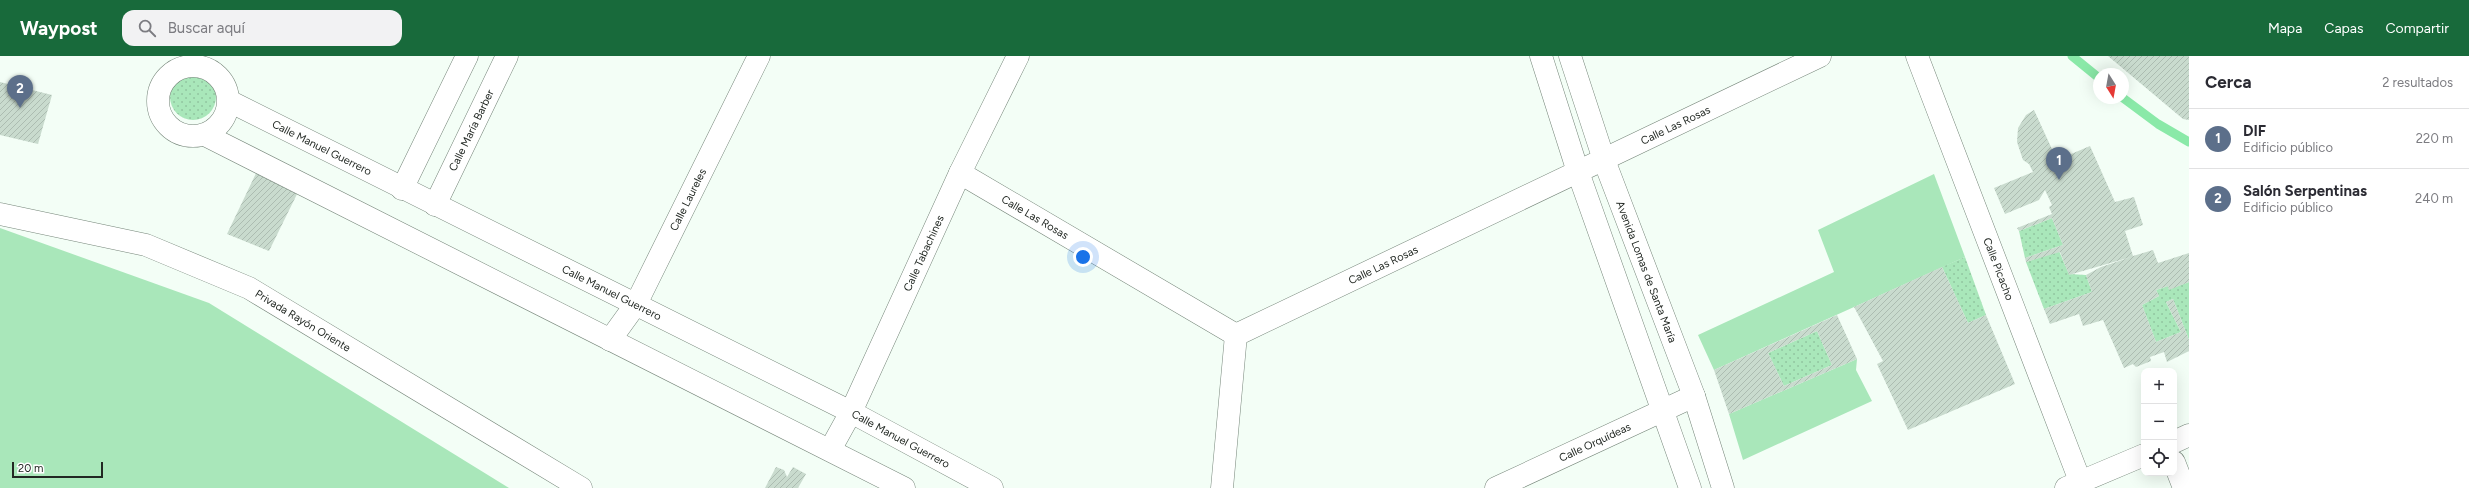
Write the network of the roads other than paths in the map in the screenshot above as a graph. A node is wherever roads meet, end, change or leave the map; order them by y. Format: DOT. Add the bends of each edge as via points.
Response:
graph roads {
  1 [pos="467,56"];
  2 [pos="507,56"];
  3 [pos="759,56"];
  4 [pos="1018,56"];
  5 [pos="1540,56"];
  6 [pos="1570,56"];
  7 [pos="1820,56"];
  8 [pos="1917,56"];
  9 [pos="215,63"];
  10 [pos="230,101"];
  11 [pos="204,135"];
  12 [pos="1604,160"];
  13 [pos="1578,172"];
  14 [pos="960,173"];
  15 [pos="402,189"];
  16 [pos="435,205"];
  17 [pos="0,214"];
  18 [pos="636,304"];
  19 [pos="1236,335"];
  20 [pos="610,340"];
  21 [pos="1694,396"];
  22 [pos="1663,410"];
  23 [pos="851,412"];
  24 [pos="2189,435"];
  25 [pos="2177,441"];
  26 [pos="830,450"];
  27 [pos="2141,456"];
  28 [pos="2177,470"];
  29 [pos="2073,485"];
  30 [pos="581,488"];
  31 [pos="904,488"];
  32 [pos="992,488"];
  33 [pos="1222,488"];
  34 [pos="1496,488"];
  35 [pos="1690,488"];
  36 [pos="1723,488"];
  37 [pos="2184,488"];
  1 -- 15 [label="street"];
  2 -- 16 [label="street, Calle María Barber"];
  3 -- 18 [label="street, Calle Laureles"];
  4 -- 14 [label="street, Calle Tabachines"];
  5 -- 13 [label="street"];
  6 -- 12 [label="street, Avenida Lomas de Santa María"];
  7 -- 12 [label="street, Calle Las Rosas"];
  8 -- 29 [label="street, Calle Picacho"];
  9 -- 10 [label="street"];
  9 -- 11 [label="street" via="184,66 171,73 162,84 158,97 159,111 166,124 176,132 190,136"];
  10 -- 11 [label="street" via="222,122"];
  10 -- 15 [label="street, Calle Manuel Guerrero"];
  11 -- 20 [label="street"];
  12 -- 13 [label="street, Calle Las Rosas"];
  12 -- 21 [label="street, Avenida Lomas de Santa María"];
  13 -- 19 [label="street, Calle Las Rosas"];
  13 -- 22 [label="street"];
  14 -- 19 [label="street, Calle Las Rosas"];
  14 -- 23 [label="street, Calle Tabachines"];
  15 -- 16 [label="street, Calle Manuel Guerrero"];
  16 -- 18 [label="street, Calle Manuel Guerrero"];
  17 -- 30 [label="street, Privada Rayón Oriente" via="146,245 249,288"];
  18 -- 20 [label="street, Calle Laureles"];
  18 -- 23 [label="street, Calle Manuel Guerrero"];
  19 -- 33 [label="street"];
  20 -- 26 [label="street"];
  21 -- 22 [label="street, Calle Orquídeas"];
  21 -- 36 [label="street, Avenida Lomas de Santa María"];
  22 -- 34 [label="street, Calle Orquídeas"];
  22 -- 35 [label="street"];
  23 -- 26 [label="street, Calle Tabachines"];
  23 -- 32 [label="street, Calle Manuel Guerrero"];
  24 -- 25 [label="street"];
  26 -- 31 [label="street"];
  27 -- 29 [label="street"];
  28 -- 37 [label="street"];
}
